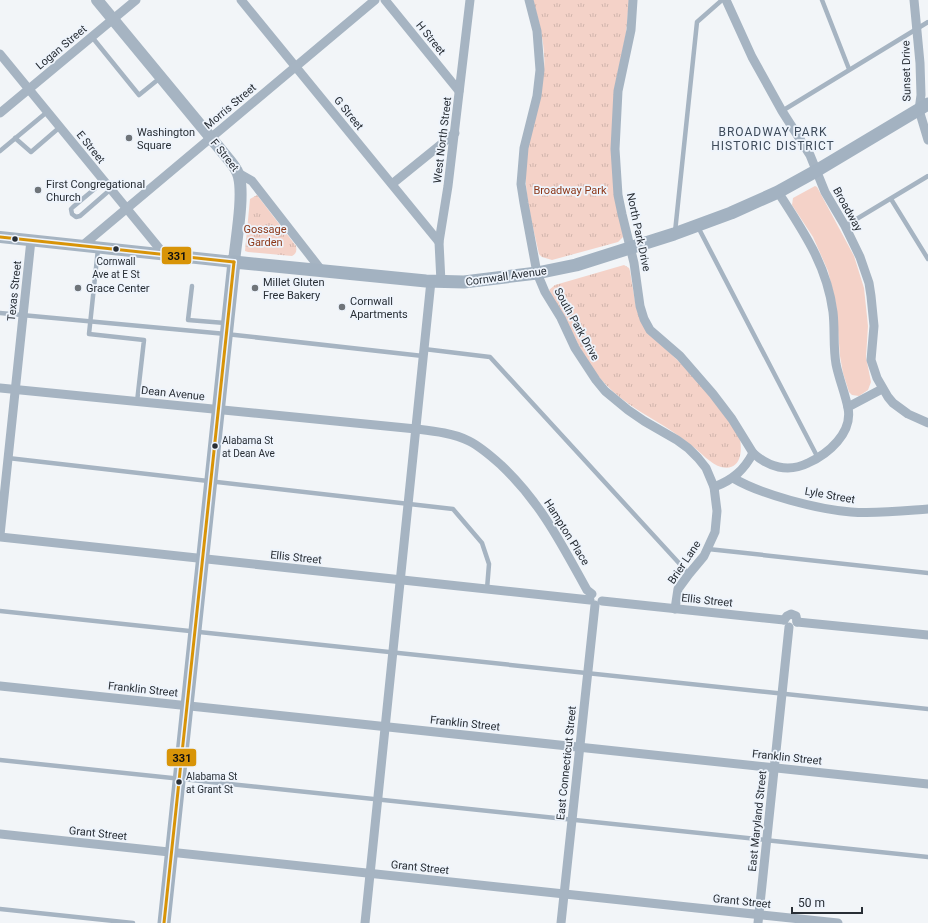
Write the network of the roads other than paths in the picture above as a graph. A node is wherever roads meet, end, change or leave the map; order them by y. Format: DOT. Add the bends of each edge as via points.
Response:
graph roads {
  1 [pos="98,0"];
  2 [pos="136,0"];
  3 [pos="241,0"];
  4 [pos="375,0"];
  5 [pos="385,0"];
  6 [pos="470,0"];
  7 [pos="529,0"];
  8 [pos="633,0"];
  9 [pos="722,0"];
  10 [pos="726,0"];
  11 [pos="822,0"];
  12 [pos="914,0"];
  13 [pos="113,19"];
  14 [pos="928,22"];
  15 [pos="917,29"];
  16 [pos="92,37"];
  17 [pos="0,54"];
  18 [pos="296,66"];
  19 [pos="850,70"];
  20 [pos="161,77"];
  21 [pos="29,89"];
  22 [pos="459,91"];
  23 [pos="924,107"];
  24 [pos="782,111"];
  25 [pos="47,112"];
  26 [pos="0,113"];
  27 [pos="60,128"];
  28 [pos="454,132"];
  29 [pos="15,138"];
  30 [pos="211,138"];
  31 [pos="928,140"];
  32 [pos="0,151"];
  33 [pos="816,171"];
  34 [pos="238,173"];
  35 [pos="928,176"];
  36 [pos="104,181"];
  37 [pos="392,184"];
  38 [pos="111,190"];
  39 [pos="778,192"];
  40 [pos="891,198"];
  41 [pos="127,208"];
  42 [pos="697,226"];
  43 [pos="845,226"];
  44 [pos="0,228"];
  45 [pos="674,234"];
  46 [pos="4,237"];
  47 [pos="31,240"];
  48 [pos="439,242"];
  49 [pos="82,246"];
  50 [pos="99,248"];
  51 [pos="631,249"];
  52 [pos="164,254"];
  53 [pos="928,258"];
  54 [pos="234,262"];
  55 [pos="322,271"];
  56 [pos="537,273"];
  57 [pos="436,282"];
  58 [pos="192,286"];
  59 [pos="0,313"];
  60 [pos="23,316"];
  61 [pos="90,322"];
  62 [pos="227,329"];
  63 [pos="424,352"];
  64 [pos="0,388"];
  65 [pos="15,389"];
  66 [pos="882,389"];
  67 [pos="137,402"];
  68 [pos="848,407"];
  69 [pos="218,410"];
  70 [pos="928,423"];
  71 [pos="416,429"];
  72 [pos="753,453"];
  73 [pos="8,458"];
  74 [pos="818,458"];
  75 [pos="733,478"];
  76 [pos="211,482"];
  77 [pos="714,487"];
  78 [pos="408,504"];
  79 [pos="928,510"];
  80 [pos="0,536"];
  81 [pos="708,549"];
  82 [pos="203,559"];
  83 [pos="928,573"];
  84 [pos="689,574"];
  85 [pos="400,580"];
  86 [pos="487,589"];
  87 [pos="595,600"];
  88 [pos="676,609"];
  89 [pos="0,611"];
  90 [pos="787,623"];
  91 [pos="195,631"];
  92 [pos="928,635"];
  93 [pos="392,652"];
  94 [pos="588,673"];
  95 [pos="0,686"];
  96 [pos="782,694"];
  97 [pos="187,706"];
  98 [pos="928,709"];
  99 [pos="385,727"];
  100 [pos="580,748"];
  101 [pos="0,760"];
  102 [pos="774,768"];
  103 [pos="179,779"];
  104 [pos="928,784"];
  105 [pos="377,800"];
  106 [pos="572,820"];
  107 [pos="0,834"];
  108 [pos="767,840"];
  109 [pos="171,852"];
  110 [pos="928,857"];
  111 [pos="370,873"];
  112 [pos="564,894"];
  113 [pos="0,909"];
  114 [pos="758,919"];
  115 [pos="133,923"];
  116 [pos="164,923"];
  117 [pos="365,923"];
  118 [pos="561,923"];
  119 [pos="838,923"];
  1 -- 13 [label="street, F Street"];
  2 -- 13 [label="street, Logan Street"];
  3 -- 18 [label="street, G Street"];
  4 -- 18 [label="street, Morris Street"];
  5 -- 22 [label="street, H Street"];
  6 -- 22 [label="street, West North Street"];
  7 -- 56 [label="street, South Park Drive" via="537,31 540,70 537,96 524,148 521,184"];
  8 -- 51 [label="street, North Park Drive" via="631,30 618,91 615,149 618,195"];
  9 -- 45 [label="lane" via="697,22"];
  10 -- 24 [label="street, Broadway" via="752,57"];
  11 -- 19 [label="lane"];
  12 -- 15 [label="street, Sunset Drive"];
  13 -- 16 [label="street, Logan Street"];
  13 -- 20 [label="street, F Street"];
  14 -- 15 [label="lane"];
  15 -- 19 [label="lane"];
  15 -- 23 [label="street, Sunset Drive"];
  16 -- 20 [label="lane" via="140,95"];
  16 -- 21 [label="street, Logan Street"];
  17 -- 21 [label="street, E Street"];
  18 -- 30 [label="street, Morris Street"];
  18 -- 37 [label="street, G Street"];
  19 -- 24 [label="lane"];
  20 -- 30 [label="street, F Street"];
  21 -- 25 [label="street, E Street"];
  21 -- 26 [label="street, Logan Street"];
  22 -- 28 [label="street, West North Street"];
  23 -- 31 [label="street, Sunset Drive"];
  23 -- 33 [label="main road, Cornwall Avenue"];
  24 -- 33 [label="street, Broadway" via="810,154"];
  25 -- 27 [label="street, E Street"];
  25 -- 29 [label="lane"];
  27 -- 29 [label="lane" via="31,152"];
  27 -- 36 [label="street, E Street"];
  28 -- 37 [label="street"];
  28 -- 48 [label="street, West North Street"];
  29 -- 32 [label="lane"];
  30 -- 34 [label="street, F Street"];
  30 -- 41 [label="street, Morris Street"];
  33 -- 39 [label="main road, Cornwall Avenue"];
  33 -- 43 [label="street, Broadway"];
  34 -- 54 [label="street" via="241,189"];
  34 -- 55 [label="street, F Street" via="252,181"];
  35 -- 40 [label="lane"];
  36 -- 38 [label="street, E Street"];
  36 -- 38 [label="lane" via="72,208 72,214 80,216"];
  37 -- 48 [label="street, G Street"];
  38 -- 41 [label="street, E Street"];
  39 -- 42 [label="main road, Cornwall Avenue"];
  39 -- 68 [label="street" via="810,242 824,276 833,312 836,363"];
  40 -- 43 [label="lane"];
  40 -- 53 [label="lane"];
  41 -- 49 [label="street, Morris Street"];
  41 -- 52 [label="street, E Street"];
  42 -- 45 [label="main road, Cornwall Avenue"];
  42 -- 74 [label="lane"];
  43 -- 66 [label="street, Broadway" via="869,283 874,326 871,360"];
  44 -- 46 [label="street"];
  45 -- 51 [label="main road, Cornwall Avenue"];
  46 -- 47 [label="street, Cornwall Avenue"];
  47 -- 49 [label="street, Cornwall Avenue"];
  47 -- 60 [label="street, Texas Street"];
  48 -- 57 [label="street, West North Street"];
  49 -- 50 [label="street, Cornwall Avenue"];
  50 -- 52 [label="street, Cornwall Avenue"];
  50 -- 61 [label="lane"];
  51 -- 56 [label="main road, Cornwall Avenue"];
  51 -- 72 [label="street, North Park Drive" via="638,300 650,330 680,356 724,406"];
  52 -- 54 [label="street, Cornwall Avenue"];
  54 -- 55 [label="main road, Cornwall Avenue"];
  54 -- 62 [label="main road"];
  55 -- 57 [label="main road, Cornwall Avenue"];
  56 -- 57 [label="main road, Cornwall Avenue" via="479,281"];
  56 -- 77 [label="street, South Park Drive" via="575,348 605,391 644,421 688,448 706,468"];
  57 -- 63 [label="street, West North Street"];
  58 -- 62 [label="lane" via="188,320"];
  59 -- 60 [label="lane"];
  60 -- 61 [label="lane"];
  60 -- 65 [label="street, Texas Street"];
  61 -- 62 [label="lane"];
  61 -- 67 [label="lane" via="89,334 144,340"];
  62 -- 63 [label="lane"];
  62 -- 69 [label="main road"];
  63 -- 71 [label="street, West North Street"];
  63 -- 84 [label="lane" via="490,357"];
  64 -- 65 [label="street, Dean Avenue"];
  65 -- 67 [label="street, Dean Avenue"];
  65 -- 73 [label="street, Texas Street"];
  66 -- 68 [label="street"];
  66 -- 70 [label="street, Broadway" via="901,410"];
  67 -- 69 [label="street, Dean Avenue"];
  68 -- 74 [label="street" via="848,418 842,433 830,449"];
  69 -- 71 [label="street, Dean Avenue"];
  69 -- 76 [label="main road"];
  71 -- 78 [label="street, West North Street"];
  71 -- 87 [label="street, Hampton Place" via="468,441 491,456 508,472 549,522"];
  72 -- 74 [label="street" via="764,462 782,468 797,467"];
  72 -- 75 [label="street" via="744,468"];
  73 -- 76 [label="lane"];
  73 -- 80 [label="street, Texas Street"];
  75 -- 77 [label="street"];
  75 -- 79 [label="street, Lyle Street" via="770,495 827,508 860,512"];
  76 -- 78 [label="lane"];
  76 -- 82 [label="main road"];
  77 -- 81 [label="street, Brier Lane" via="717,523"];
  78 -- 85 [label="street, West North Street"];
  78 -- 86 [label="lane" via="453,509 482,543 489,564"];
  80 -- 82 [label="street, Ellis Street"];
  81 -- 83 [label="lane"];
  81 -- 84 [label="street, Brier Lane"];
  82 -- 85 [label="street, Ellis Street"];
  82 -- 91 [label="main road"];
  84 -- 88 [label="street, Brier Lane" via="678,589"];
  85 -- 86 [label="street, Ellis Street"];
  85 -- 93 [label="street, West North Street"];
  86 -- 87 [label="street, Ellis Street"];
  87 -- 88 [label="street, Ellis Street"];
  87 -- 94 [label="street, East Connecticut Street"];
  88 -- 90 [label="street, Ellis Street"];
  89 -- 91 [label="lane"];
  90 -- 92 [label="street" via="794,626 797,622"];
  90 -- 96 [label="street, East Maryland Street"];
  91 -- 93 [label="lane"];
  91 -- 97 [label="main road"];
  93 -- 94 [label="lane"];
  93 -- 99 [label="street, West North Street"];
  94 -- 96 [label="lane"];
  94 -- 100 [label="street, East Connecticut Street"];
  95 -- 97 [label="street, Franklin Street"];
  96 -- 98 [label="lane"];
  96 -- 102 [label="street, East Maryland Street"];
  97 -- 99 [label="street, Franklin Street"];
  97 -- 103 [label="main road"];
  99 -- 100 [label="street, Franklin Street"];
  99 -- 105 [label="street, West North Street"];
  100 -- 102 [label="street, Franklin Street"];
  100 -- 106 [label="street, East Connecticut Street"];
  101 -- 103 [label="lane"];
  102 -- 104 [label="street, Franklin Street"];
  102 -- 108 [label="street, East Maryland Street"];
  103 -- 105 [label="lane"];
  103 -- 109 [label="main road"];
  105 -- 106 [label="lane"];
  105 -- 111 [label="street, West North Street"];
  106 -- 108 [label="lane"];
  106 -- 112 [label="street, East Connecticut Street"];
  107 -- 109 [label="street, Grant Street"];
  108 -- 110 [label="lane"];
  108 -- 114 [label="street, East Maryland Street"];
  109 -- 111 [label="street, Grant Street"];
  109 -- 116 [label="main road"];
  111 -- 112 [label="street, Grant Street"];
  111 -- 117 [label="street, West North Street"];
  112 -- 114 [label="street, Grant Street"];
  112 -- 118 [label="street, East Connecticut Street"];
  113 -- 115 [label="lane"];
  114 -- 119 [label="street, Grant Street"];
}
